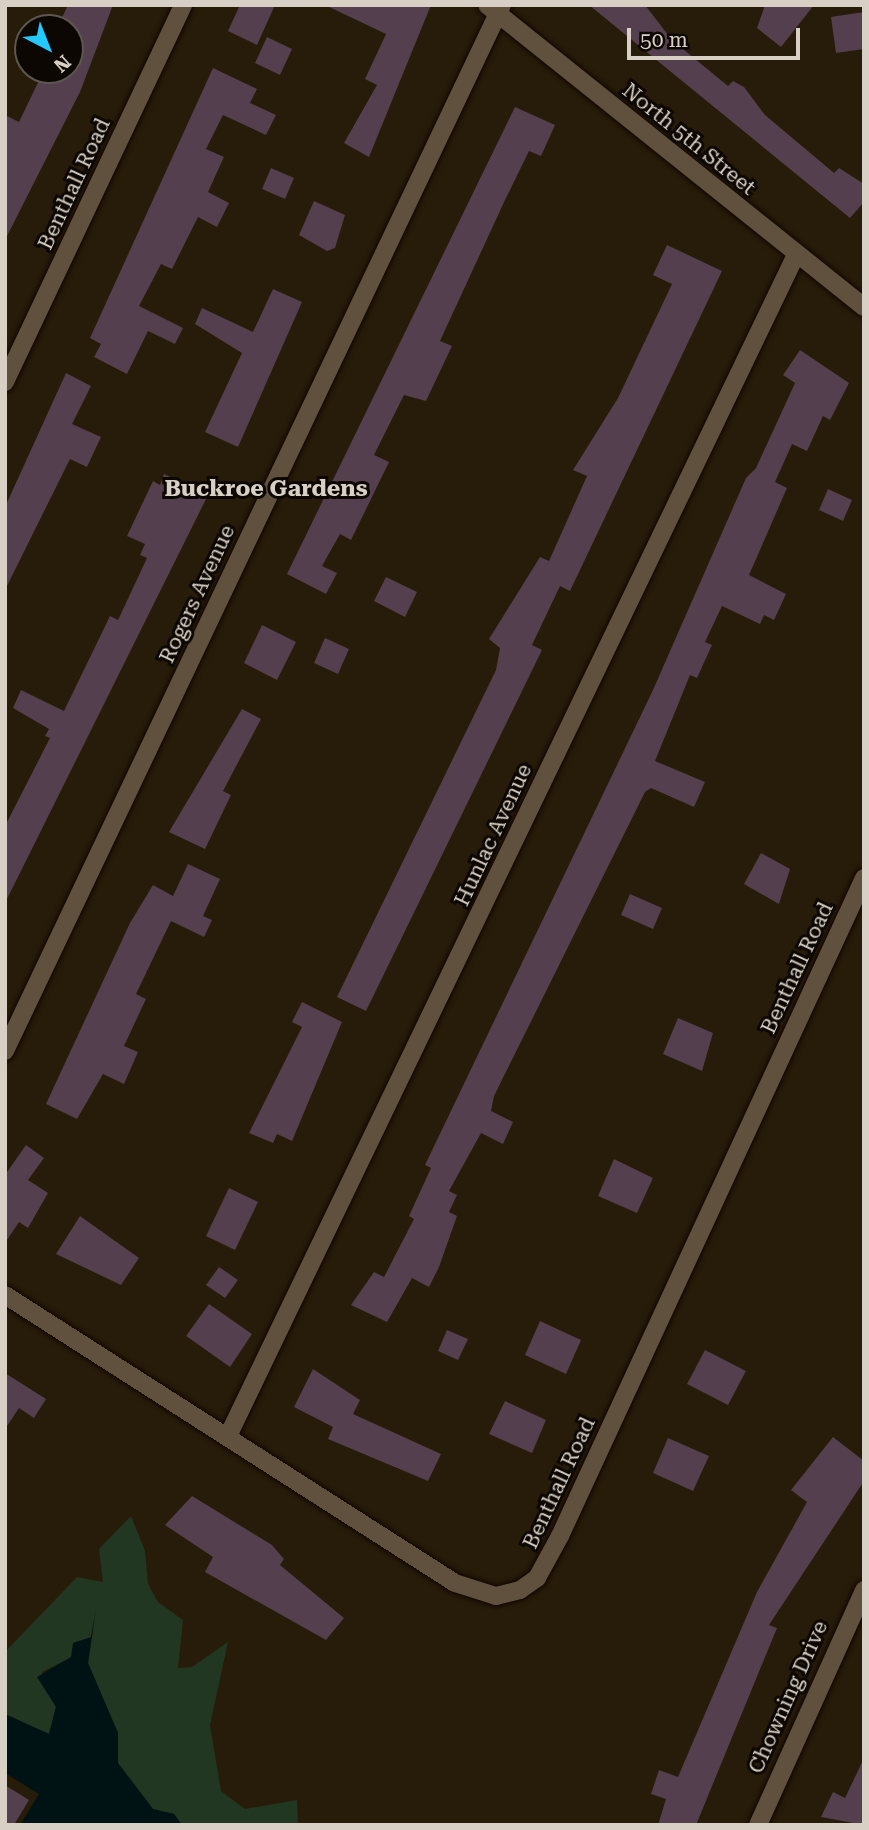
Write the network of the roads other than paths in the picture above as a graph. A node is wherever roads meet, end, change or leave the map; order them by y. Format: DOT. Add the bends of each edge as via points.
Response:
graph roads {
  1 [pos="183,5"];
  2 [pos="496,8"];
  3 [pos="796,255"];
  4 [pos="864,307"];
  5 [pos="5,382"];
  6 [pos="864,878"];
  7 [pos="5,1051"];
  8 [pos="5,1295"];
  9 [pos="229,1434"];
  10 [pos="864,1590"];
  11 [pos="758,1825"];
  1 -- 5 [label="street, Benthall Road"];
  2 -- 3 [label="street, North 5th Street"];
  2 -- 7 [label="street, Rogers Avenue"];
  3 -- 4 [label="street, North 5th Street"];
  3 -- 9 [label="street, Hunlac Avenue"];
  6 -- 9 [label="street, Benthall Road" via="537,1578 496,1596 455,1583"];
  8 -- 9 [label="street, Benthall Road"];
  10 -- 11 [label="street, Chowning Drive"];
}
